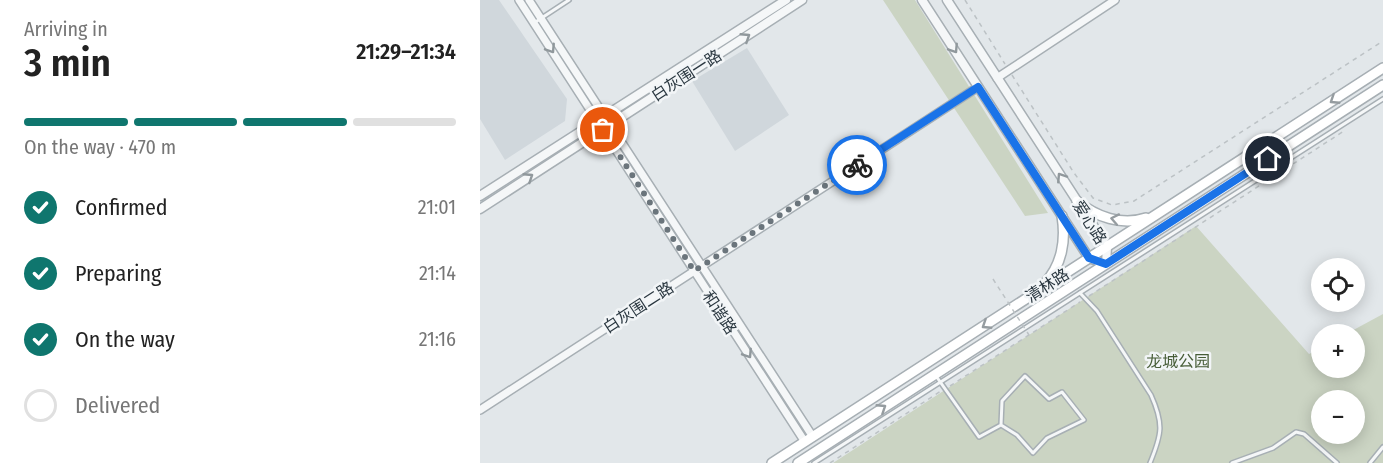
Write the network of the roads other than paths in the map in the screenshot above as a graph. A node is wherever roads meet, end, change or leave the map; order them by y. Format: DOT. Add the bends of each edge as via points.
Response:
graph roads {
  1 [pos="519,0"];
  2 [pos="529,0"];
  3 [pos="570,0"];
  4 [pos="786,0"];
  5 [pos="801,0"];
  6 [pos="922,0"];
  7 [pos="947,0"];
  8 [pos="1115,0"];
  9 [pos="541,18"];
  10 [pos="534,23"];
  11 [pos="1383,68"];
  12 [pos="997,78"];
  13 [pos="1383,85"];
  14 [pos="978,87"];
  15 [pos="1383,99"];
  16 [pos="600,118"];
  17 [pos="606,127"];
  18 [pos="480,196"];
  19 [pos="1077,201"];
  20 [pos="480,209"];
  21 [pos="1157,214"];
  22 [pos="1062,216"];
  23 [pos="1107,247"];
  24 [pos="1089,258"];
  25 [pos="1106,264"];
  26 [pos="702,266"];
  27 [pos="694,271"];
  28 [pos="1035,293"];
  29 [pos="1080,293"];
  30 [pos="937,379"];
  31 [pos="480,410"];
  32 [pos="1001,425"];
  33 [pos="809,440"];
  34 [pos="1383,447"];
  35 [pos="772,463"];
  36 [pos="798,463"];
  37 [pos="814,463"];
  38 [pos="1150,463"];
  39 [pos="1232,463"];
  40 [pos="1337,463"];
  41 [pos="1371,463"];
  1 -- 10 [label="street, 和谐路"];
  2 -- 9 [label="street, 和谐路"];
  3 -- 9 [label="lane"];
  4 -- 16 [label="street, 白灰围一路"];
  17 -- 5 [label="street, 白灰围一路, one-way"];
  6 -- 14 [label="street, 爱心路, one-way"];
  7 -- 12 [label="street, 爱心路"];
  8 -- 12 [label="street"];
  9 -- 10 [label="lane"];
  9 -- 16 [label="street, 和谐路"];
  10 -- 16 [label="street, 和谐路, one-way"];
  11 -- 21 [label="main road, 清林路, one-way"];
  19 -- 12 [label="street, 爱心路, one-way"];
  13 -- 25 [label="main road, 清林路"];
  14 -- 22 [label="street, 爱心路"];
  14 -- 26 [label="street, 白灰围二路"];
  15 -- 29 [label="lane"];
  16 -- 17 [label="street, 和谐路"];
  16 -- 18 [label="street, 白灰围一路"];
  20 -- 17 [label="street, 白灰围一路, one-way"];
  17 -- 26 [label="street, 和谐路"];
  17 -- 27 [label="street, 和谐路"];
  21 -- 19 [label="main road, one-way" via="1139,220 1109,219"];
  19 -- 23 [label="street, 爱心路"];
  21 -- 23 [label="main road, 清林路"];
  22 -- 24 [label="street, 爱心路"];
  22 -- 28 [label="main road" via="1062,252 1049,279"];
  23 -- 24 [label="main road, 清林路"];
  23 -- 25 [label="street, 爱心路"];
  24 -- 25 [label="street, 爱心路"];
  24 -- 28 [label="main road, 清林路"];
  25 -- 30 [label="main road, 清林路"];
  26 -- 27 [label="street, 白灰围二路"];
  26 -- 33 [label="street, 和谐路"];
  27 -- 31 [label="street, 白灰围二路"];
  27 -- 33 [label="street, 和谐路, one-way"];
  28 -- 33 [label="main road, 清林路, one-way"];
  29 -- 30 [label="lane"];
  29 -- 38 [label="lane" via="1097,311 1156,406 1160,418 1159,443"];
  30 -- 32 [label="lane" via="979,437"];
  36 -- 30 [label="main road, 清林路, one-way"];
  30 -- 37 [label="lane"];
  32 -- 32 [label="lane" via="1002,401 1025,376 1049,399 1062,392 1084,420 1047,438 1033,453 1017,435"];
  33 -- 35 [label="main road, 清林路"];
  34 -- 41 [label="lane"];
  39 -- 40 [label="lane" via="1273,448 1296,432 1304,434"];
}
